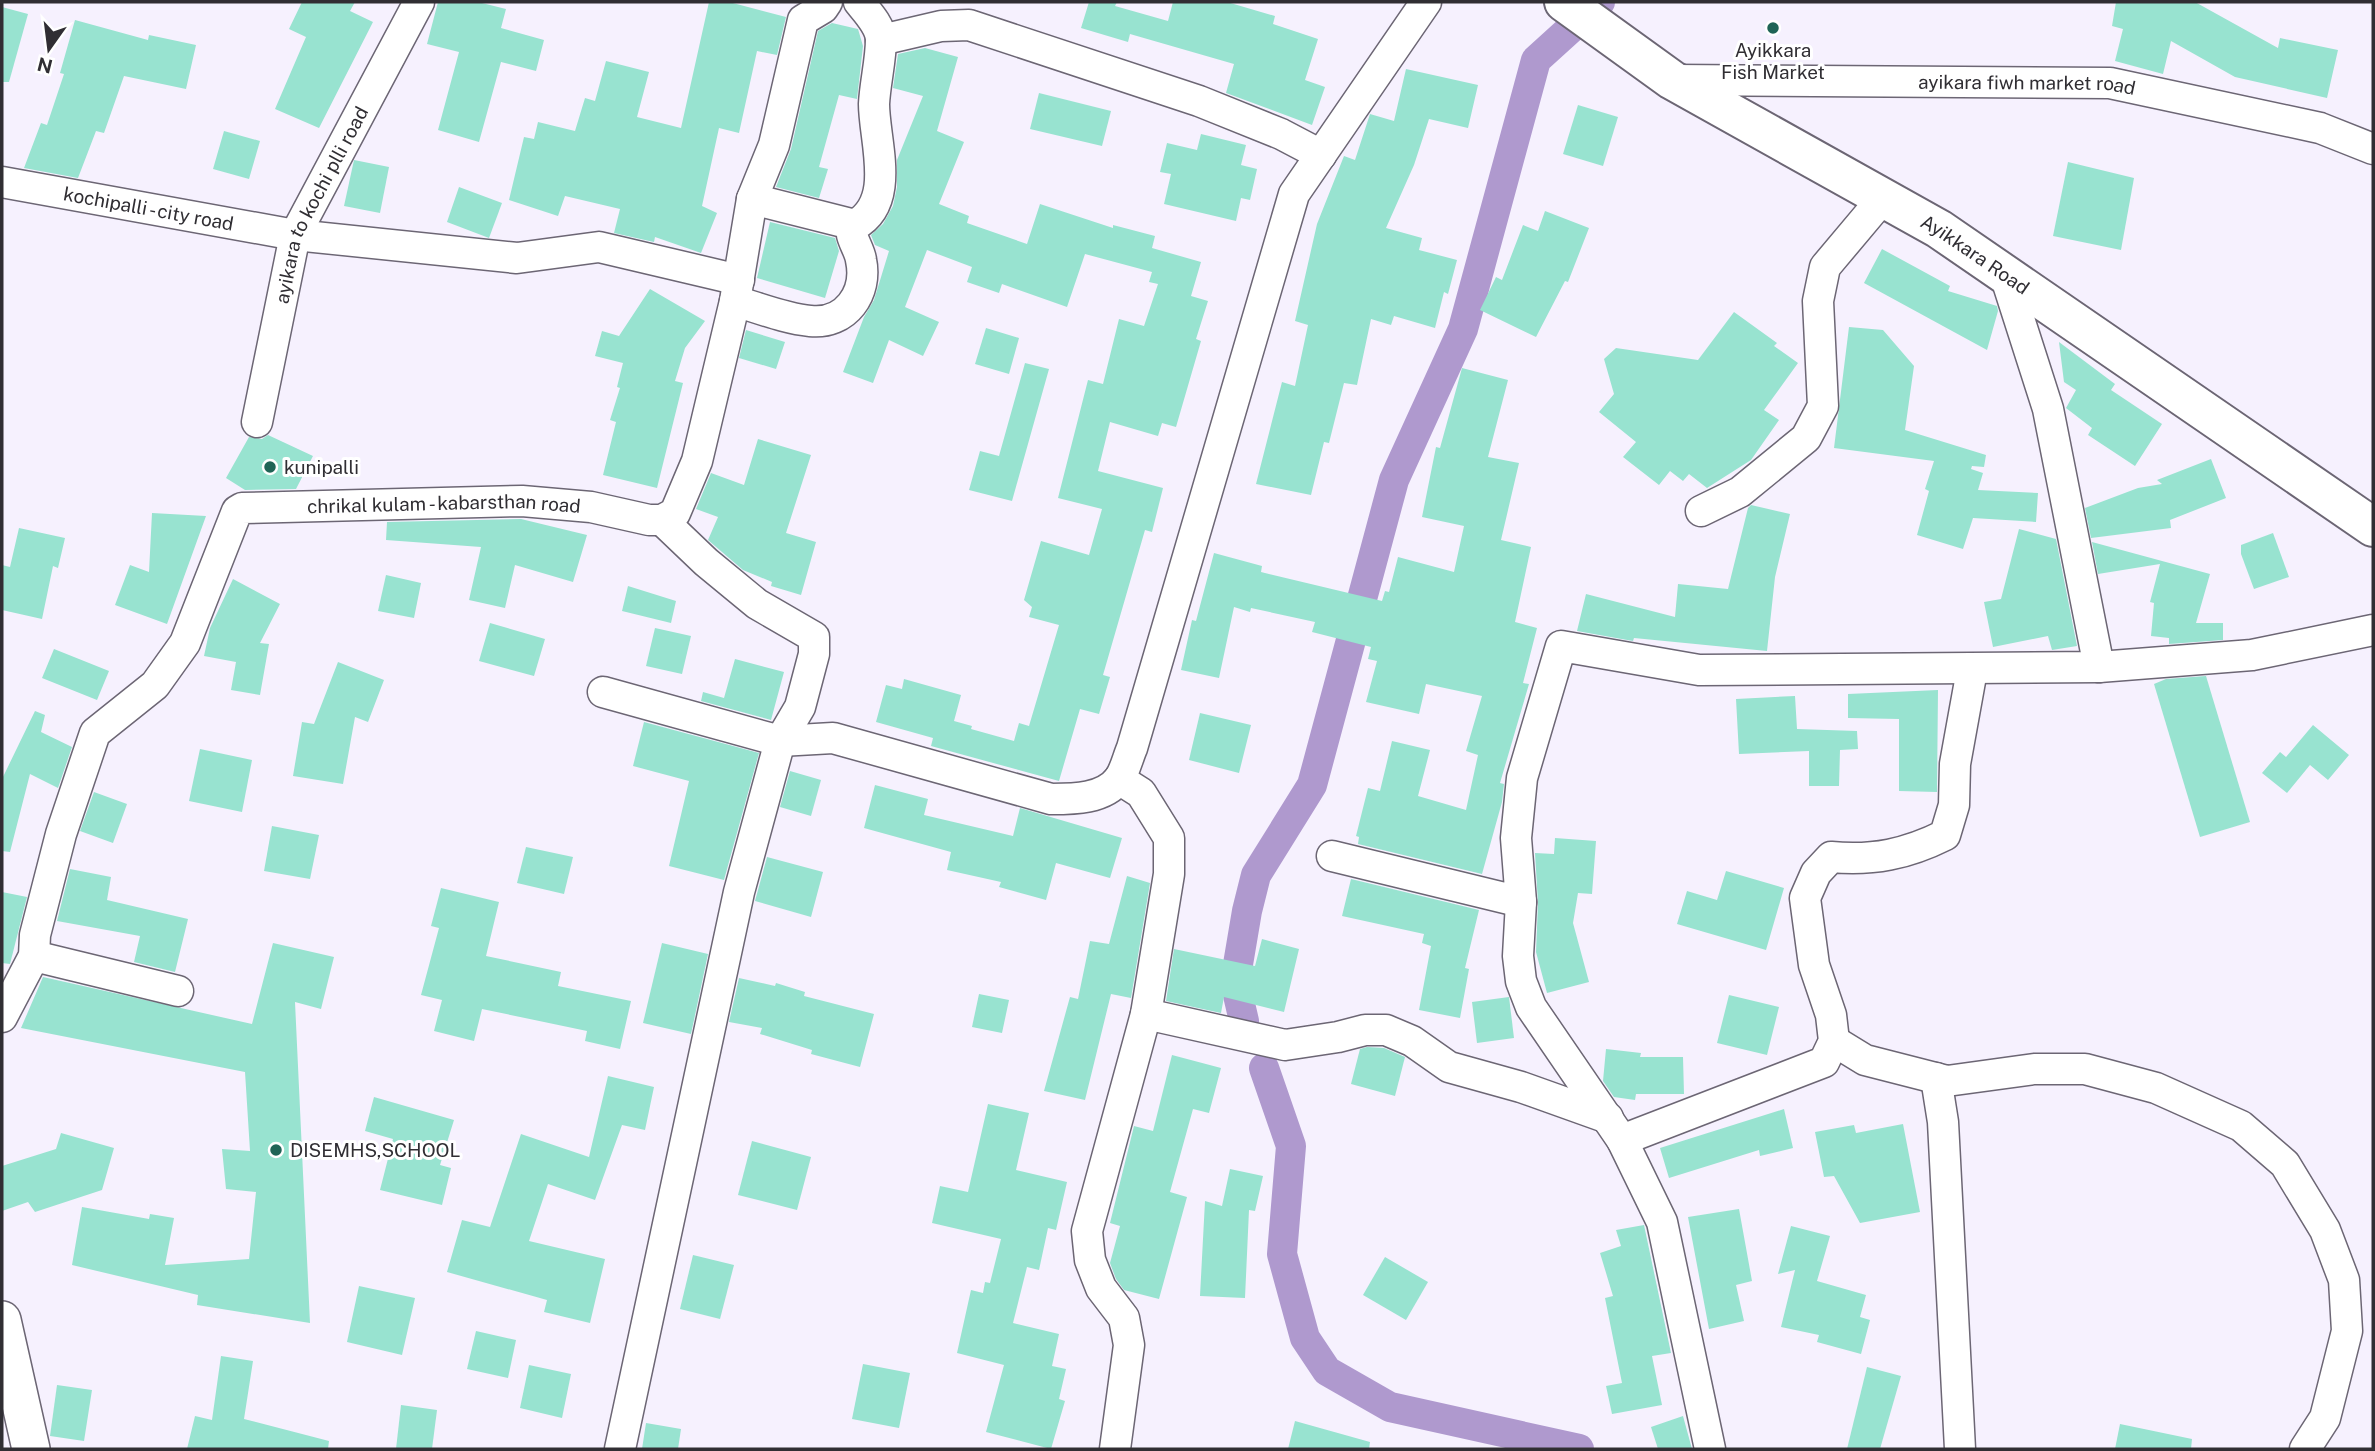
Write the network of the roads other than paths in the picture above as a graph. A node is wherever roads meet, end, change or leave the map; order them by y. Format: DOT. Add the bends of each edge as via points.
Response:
graph roads {
  1 [pos="419,2"];
  2 [pos="827,2"];
  3 [pos="859,2"];
  4 [pos="1426,2"];
  5 [pos="1564,2"];
  6 [pos="881,40"];
  7 [pos="1672,80"];
  8 [pos="2373,149"];
  9 [pos="1321,155"];
  10 [pos="2,182"];
  11 [pos="1883,198"];
  12 [pos="752,199"];
  13 [pos="855,225"];
  14 [pos="295,236"];
  15 [pos="2006,278"];
  16 [pos="737,291"];
  17 [pos="257,422"];
  18 [pos="1701,511"];
  19 [pos="662,520"];
  20 [pos="2373,527"];
  21 [pos="2373,630"];
  22 [pos="2099,667"];
  23 [pos="1972,670"];
  24 [pos="603,692"];
  25 [pos="780,741"];
  26 [pos="1119,779"];
  27 [pos="1332,856"];
  28 [pos="1521,902"];
  29 [pos="34,956"];
  30 [pos="178,991"];
  31 [pos="1146,1014"];
  32 [pos="2,1017"];
  33 [pos="1834,1041"];
  34 [pos="1936,1078"];
  35 [pos="1615,1129"];
  36 [pos="2,1320"];
  37 [pos="31,1449"];
  38 [pos="620,1449"];
  39 [pos="1115,1449"];
  40 [pos="1710,1449"];
  41 [pos="1960,1449"];
  42 [pos="2305,1449"];
  1 -- 14 [label="street, ayikara to kochi plli road"];
  2 -- 12 [label="street" via="803,20 774,145"];
  3 -- 6 [label="street"];
  4 -- 9 [label="street"];
  5 -- 7 [label="main road, Ayikkara Road"];
  6 -- 9 [label="street" via="941,26 969,25 1199,102"];
  6 -- 13 [label="street" via="874,107 882,170 865,220"];
  7 -- 8 [label="street, ayikara fiwh market road" via="2110,83 2320,128"];
  7 -- 11 [label="main road, Ayikkara Road"];
  9 -- 26 [label="street" via="1294,194 1132,748"];
  10 -- 14 [label="street, kochipalli - city road"];
  11 -- 15 [label="main road, Ayikkara Road" via="1938,229"];
  11 -- 18 [label="street" via="1825,267 1818,300 1823,406 1806,438 1740,492"];
  12 -- 13 [label="street"];
  12 -- 16 [label="street"];
  13 -- 16 [label="street, kochipalli - city road" via="852,235 862,260 860,288 855,304 838,317 810,321"];
  14 -- 16 [label="street, kochipalli - city road" via="517,258 599,247"];
  14 -- 17 [label="street, ayikara to kochi plli road"];
  15 -- 20 [label="main road, Ayikkara Road"];
  15 -- 22 [label="street" via="2048,409"];
  16 -- 19 [label="street" via="697,461 681,506"];
  19 -- 25 [label="street" via="757,604 814,637 800,707"];
  19 -- 29 [label="street, chrikal kulam - kabarsthan road" via="591,507 522,502 243,508 237,512 185,643 155,685 95,733 61,834 35,935"];
  21 -- 22 [label="street" via="2252,655"];
  22 -- 23 [label="street"];
  23 -- 28 [label="street" via="1699,670 1562,646 1522,778 1516,838"];
  23 -- 33 [label="street" via="1955,764 1954,805 1945,835 1888,857 1831,857 1816,873 1804,898 1814,965 1831,1015"];
  24 -- 25 [label="street"];
  25 -- 26 [label="street" via="833,738 1051,799 1083,798 1104,791"];
  25 -- 38 [label="street" via="739,892"];
  26 -- 31 [label="street" via="1141,793 1169,838 1169,874"];
  27 -- 28 [label="street"];
  28 -- 35 [label="street" via="1518,956 1531,1007"];
  29 -- 30 [label="street"];
  29 -- 32 [label="street, chrikal kulam - kabarsthan road"];
  31 -- 35 [label="street" via="1285,1045 1386,1030 1412,1041 1449,1068 1521,1087"];
  31 -- 39 [label="street" via="1087,1231 1090,1260 1101,1288 1124,1318 1129,1345"];
  33 -- 34 [label="street" via="1866,1060"];
  33 -- 35 [label="street" via="1825,1062 1810,1069"];
  34 -- 41 [label="street" via="1944,1134"];
  34 -- 42 [label="street" via="1947,1081 2034,1069 2085,1069 2156,1088 2241,1126 2285,1164 2325,1230 2344,1280 2347,1331 2325,1418"];
  35 -- 40 [label="street" via="1662,1222"];
  36 -- 37 [label="street"];
}
